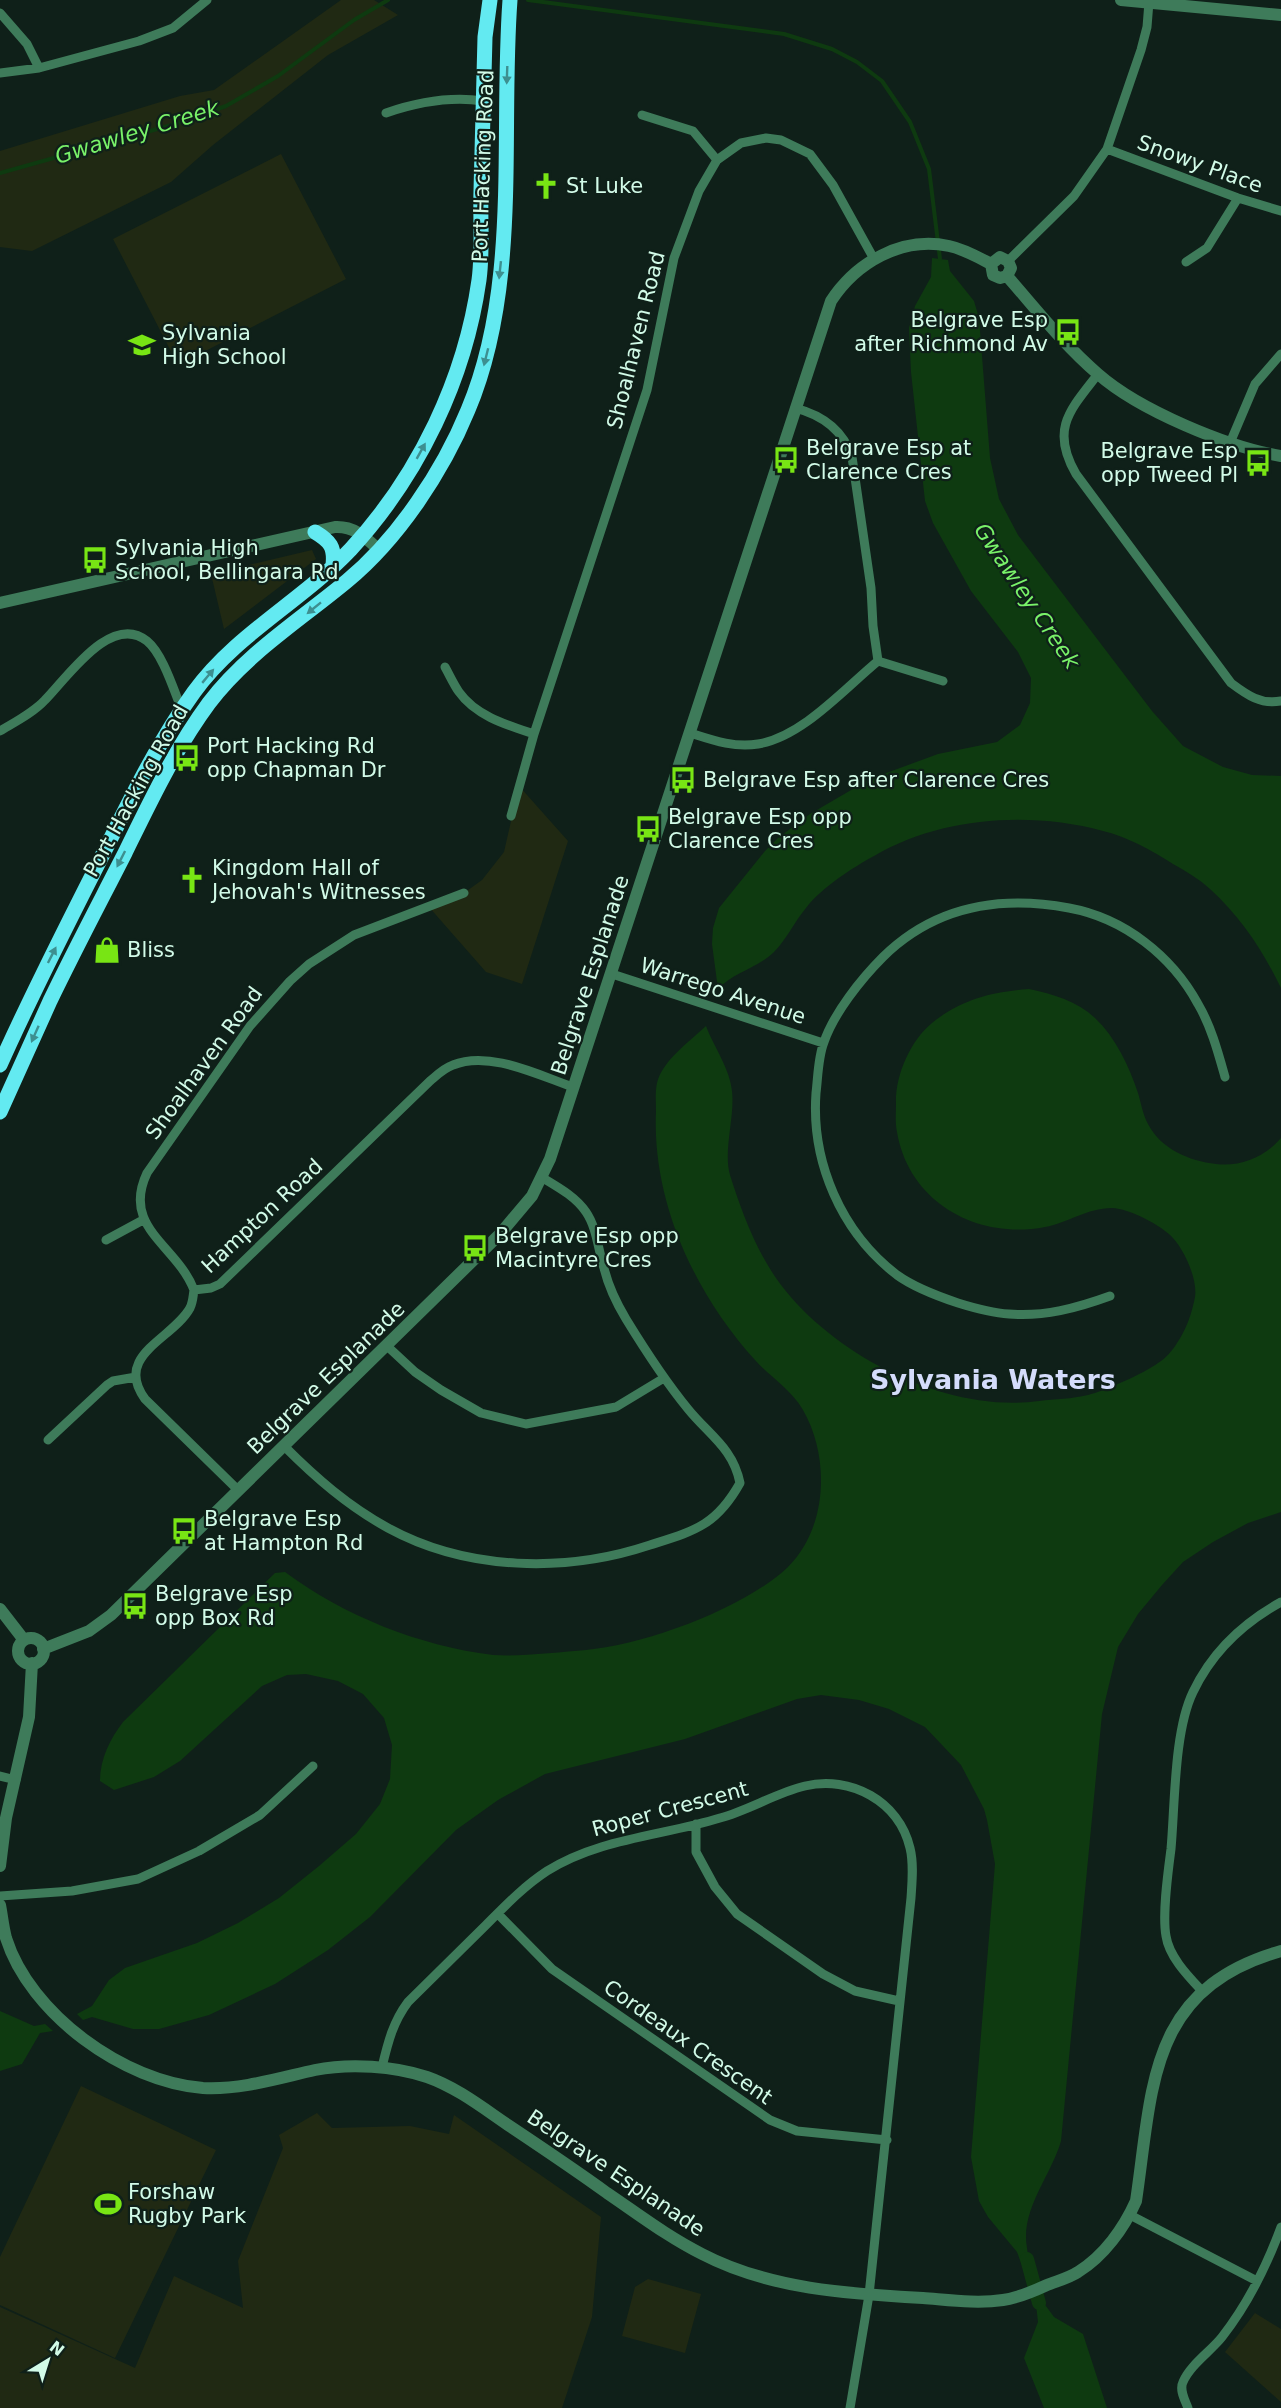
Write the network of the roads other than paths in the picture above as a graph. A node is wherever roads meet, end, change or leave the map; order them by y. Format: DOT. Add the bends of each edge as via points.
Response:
graph roads {
  1 [pos="207,0"];
  2 [pos="510,0"];
  3 [pos="1121,0"];
  4 [pos="1149,2"];
  5 [pos="488,8"];
  6 [pos="0,12"];
  7 [pos="1281,15"];
  8 [pos="39,68"];
  9 [pos="0,73"];
  10 [pos="483,101"];
  11 [pos="386,112"];
  12 [pos="642,115"];
  13 [pos="1107,149"];
  14 [pos="717,160"];
  15 [pos="1238,198"];
  16 [pos="1281,211"];
  17 [pos="874,259"];
  18 [pos="1008,261"];
  19 [pos="1186,262"];
  20 [pos="991,264"];
  21 [pos="1007,276"];
  22 [pos="1281,354"];
  23 [pos="1098,374"];
  24 [pos="795,408"];
  25 [pos="1230,443"];
  26 [pos="1281,456"];
  27 [pos="315,532"];
  28 [pos="363,535"];
  29 [pos="379,550"];
  30 [pos="333,565"];
  31 [pos="0,603"];
  32 [pos="878,661"];
  33 [pos="445,668"];
  34 [pos="943,681"];
  35 [pos="1281,701"];
  36 [pos="182,710"];
  37 [pos="0,731"];
  38 [pos="690,733"];
  39 [pos="534,734"];
  40 [pos="511,816"];
  41 [pos="464,893"];
  42 [pos="612,974"];
  43 [pos="823,1043"];
  44 [pos="0,1065"];
  45 [pos="1225,1077"];
  46 [pos="573,1087"];
  47 [pos="0,1112"];
  48 [pos="543,1178"];
  49 [pos="143,1220"];
  50 [pos="106,1240"];
  51 [pos="194,1290"];
  52 [pos="1110,1296"];
  53 [pos="387,1346"];
  54 [pos="136,1377"];
  55 [pos="664,1378"];
  56 [pos="48,1440"];
  57 [pos="284,1446"];
  58 [pos="238,1490"];
  59 [pos="1281,1602"];
  60 [pos="0,1609"];
  61 [pos="24,1640"];
  62 [pos="43,1648"];
  63 [pos="32,1663"];
  64 [pos="313,1766"];
  65 [pos="0,1776"];
  66 [pos="16,1780"];
  67 [pos="696,1824"];
  68 [pos="0,1866"];
  69 [pos="0,1896"];
  70 [pos="0,1905"];
  71 [pos="498,1914"];
  72 [pos="1281,1951"];
  73 [pos="1203,1992"];
  74 [pos="899,2001"];
  75 [pos="382,2067"];
  76 [pos="887,2140"];
  77 [pos="1130,2215"];
  78 [pos="1281,2227"];
  79 [pos="1257,2281"];
  80 [pos="868,2295"];
  81 [pos="850,2408"];
  82 [pos="1188,2408"];
  1 -- 8 [label="street" via="173,28"];
  2 -- 29 [label="main road, Port Hacking Road, one-way" via="506,214 497,301 486,358 453,441 412,509"];
  3 -- 4 [label="street"];
  4 -- 7 [label="street"];
  4 -- 13 [label="street" via="1141,50"];
  5 -- 10 [label="main road, Port Hacking Road"];
  6 -- 8 [label="street" via="27,44"];
  8 -- 9 [label="street"];
  10 -- 11 [label="street" via="461,98 413,103"];
  28 -- 10 [label="main road, Port Hacking Road, one-way" via="423,449 446,401 470,330 479,277"];
  12 -- 14 [label="street" via="693,131"];
  13 -- 15 [label="street, Snowy Place"];
  13 -- 18 [label="street" via="1074,196"];
  14 -- 17 [label="street, Shoalhaven Road" via="741,143 766,138 781,140 810,154"];
  14 -- 39 [label="street, Shoalhaven Road" via="699,191 674,258 646,390"];
  15 -- 16 [label="street, Snowy Place"];
  15 -- 19 [label="street" via="1207,248"];
  17 -- 20 [label="street, Belgrave Esplanade" via="904,247 929,244 948,246"];
  17 -- 24 [label="street, Belgrave Esplanade" via="847,280 831,301"];
  18 -- 20 [label="street" via="1000,257"];
  18 -- 21 [label="street" via="1011,268"];
  20 -- 21 [label="street" via="996,277"];
  21 -- 23 [label="street"];
  22 -- 25 [label="street" via="1255,384"];
  23 -- 25 [label="street" via="1144,405"];
  23 -- 35 [label="street" via="1068,416 1063,444 1067,458 1231,683 1268,703"];
  24 -- 32 [label="street" via="827,422 847,444 852,457"];
  24 -- 38 [label="street, Belgrave Esplanade"];
  25 -- 26 [label="street"];
  27 -- 28 [label="street" via="344,527"];
  27 -- 30 [label="main road" via="332,545"];
  27 -- 31 [label="street"];
  28 -- 29 [label="street"];
  28 -- 30 [label="main road, Port Hacking Road"];
  29 -- 47 [label="main road, Port Hacking Road, one-way" via="236,671 207,706 164,776 127,848"];
  36 -- 30 [label="main road, Port Hacking Road, one-way" via="233,649"];
  32 -- 34 [label="street"];
  32 -- 38 [label="street" via="800,725 773,740 731,744"];
  33 -- 39 [label="street" via="460,694 477,709"];
  36 -- 37 [label="street" via="151,645 131,633 119,634 94,649 45,701"];
  44 -- 36 [label="main road, Port Hacking Road, one-way" via="128,805"];
  38 -- 42 [label="street, Belgrave Esplanade"];
  39 -- 40 [label="street, Shoalhaven Road"];
  41 -- 49 [label="street, Shoalhaven Road" via="354,935 309,964 278,992 147,1173 141,1186"];
  42 -- 43 [label="street, Warrego Avenue"];
  42 -- 46 [label="street, Belgrave Esplanade"];
  43 -- 45 [label="street" via="863,977 902,941 929,923 977,906 1030,902 1087,911 1117,924 1166,960 1199,1004"];
  43 -- 52 [label="street" via="814,1119 830,1188 859,1234 898,1275 933,1294 1008,1314 1074,1309"];
  46 -- 48 [label="street, Belgrave Esplanade"];
  46 -- 51 [label="street, Hampton Road" via="497,1062 472,1060 452,1065 430,1081 220,1284"];
  48 -- 53 [label="street, Belgrave Esplanade" via="510,1223"];
  48 -- 55 [label="street" via="587,1213 604,1272 624,1316"];
  49 -- 50 [label="street"];
  49 -- 51 [label="street" via="183,1269"];
  51 -- 54 [label="street, Hampton Road" via="189,1309 143,1355"];
  53 -- 55 [label="street" via="415,1372 481,1413 526,1424 616,1407"];
  53 -- 57 [label="street, Belgrave Esplanade"];
  54 -- 56 [label="street" via="107,1385"];
  54 -- 58 [label="street" via="145,1399"];
  55 -- 57 [label="street" via="734,1460 740,1483 721,1512 692,1532 597,1560 512,1563 416,1541 345,1501"];
  57 -- 58 [label="street, Belgrave Esplanade"];
  58 -- 62 [label="street, Belgrave Esplanade" via="111,1615 89,1630"];
  59 -- 73 [label="street" via="1235,1633 1214,1657 1194,1691 1182,1725 1166,1936 1177,1961"];
  60 -- 61 [label="street"];
  61 -- 62 [label="street" via="35,1639"];
  61 -- 63 [label="street" via="19,1655"];
  62 -- 63 [label="street" via="42,1657"];
  63 -- 66 [label="street" via="29,1717"];
  64 -- 69 [label="street" via="260,1815 199,1851 138,1879 72,1891"];
  65 -- 66 [label="street"];
  66 -- 68 [label="street"];
  67 -- 71 [label="street, Roper Crescent" via="588,1850 546,1872"];
  67 -- 74 [label="street" via="696,1852 715,1887 737,1914 823,1974 855,1991"];
  67 -- 74 [label="street, Roper Crescent" via="802,1786 821,1783 844,1784 877,1798 897,1821 910,1848 911,1898"];
  70 -- 75 [label="street, Belgrave Esplanade" via="6,1938 30,1985 59,2019 123,2064 162,2079 203,2088 263,2083 319,2070"];
  71 -- 75 [label="street, Roper Crescent" via="408,2002 394,2022"];
  71 -- 76 [label="street, Cordeaux Crescent" via="552,1969 770,2120 797,2131"];
  72 -- 73 [label="street, Belgrave Esplanade" via="1237,1968"];
  73 -- 77 [label="street, Belgrave Esplanade" via="1178,2020 1154,2074 1136,2200"];
  74 -- 76 [label="street, Roper Crescent"];
  75 -- 80 [label="street, Belgrave Esplanade" via="430,2078 452,2089 703,2255 761,2278"];
  76 -- 80 [label="street, Roper Crescent"];
  77 -- 79 [label="street"];
  77 -- 80 [label="street, Belgrave Esplanade" via="1105,2250 1078,2272 1003,2300"];
  78 -- 79 [label="street"];
  79 -- 82 [label="street" via="1222,2337 1183,2380 1182,2394"];
  80 -- 81 [label="street, Roper Crescent"];
}
